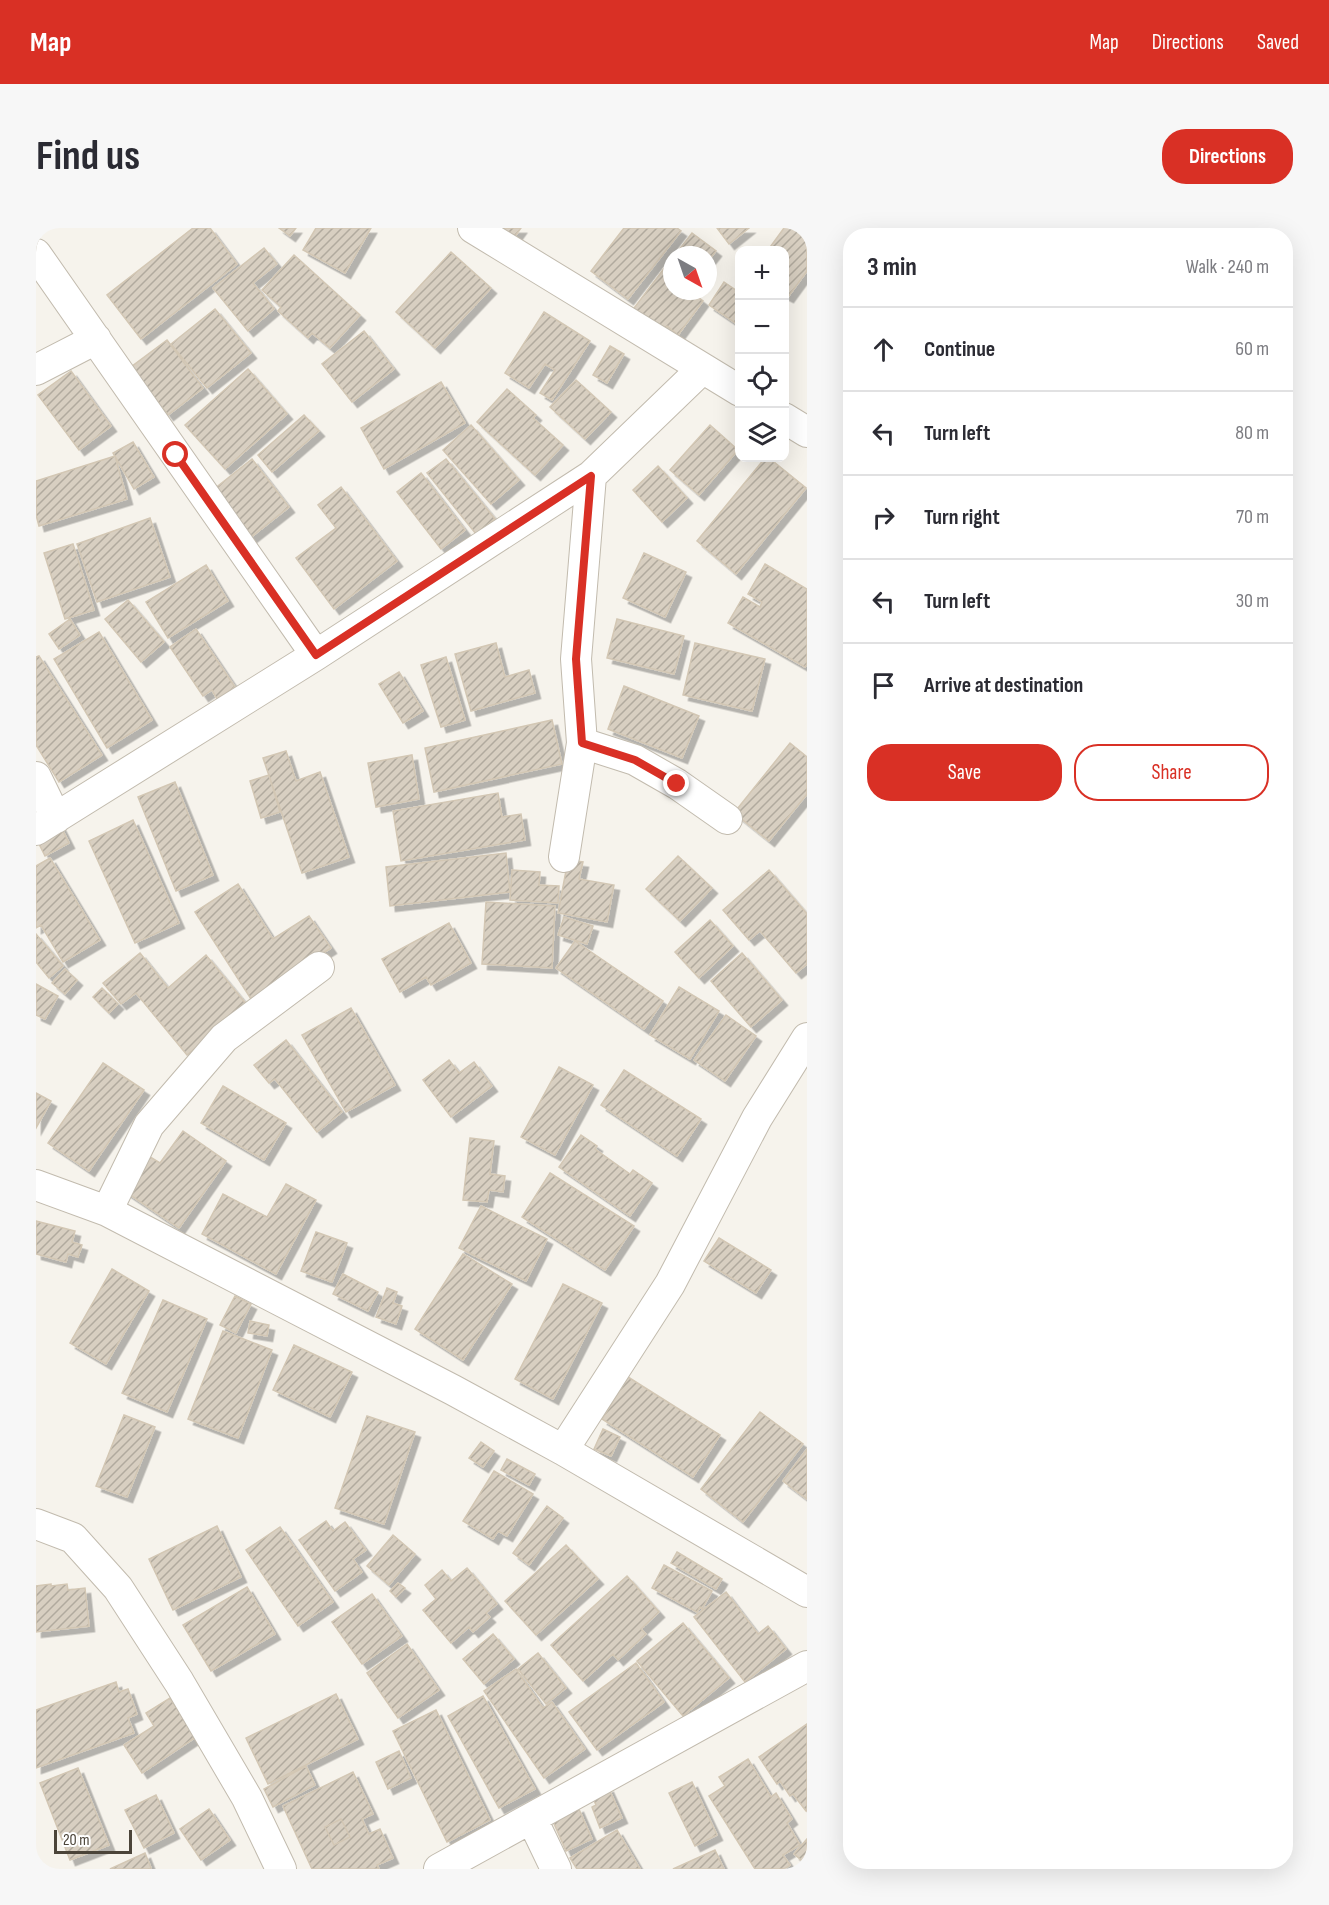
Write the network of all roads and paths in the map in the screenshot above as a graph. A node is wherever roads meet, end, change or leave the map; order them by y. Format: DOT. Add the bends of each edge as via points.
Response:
graph roads {
  1 [pos="473,228"];
  2 [pos="36,254"];
  3 [pos="96,339"];
  4 [pos="702,369"];
  5 [pos="36,370"];
  6 [pos="735,389"];
  7 [pos="789,421"];
  8 [pos="807,432"];
  9 [pos="591,476"];
  10 [pos="316,655"];
  11 [pos="582,743"];
  12 [pos="36,777"];
  13 [pos="727,819"];
  14 [pos="46,824"];
  15 [pos="564,857"];
  16 [pos="319,967"];
  17 [pos="807,1038"];
  18 [pos="36,1185"];
  19 [pos="107,1211"];
  20 [pos="563,1450"];
  21 [pos="36,1524"];
  22 [pos="807,1592"];
  23 [pos="807,1666"];
  24 [pos="532,1819"];
  25 [pos="281,1869"];
  26 [pos="439,1869"];
  27 [pos="556,1869"];
  1 -- 4 [label="street"];
  2 -- 3 [label="street"];
  3 -- 5 [label="street"];
  3 -- 10 [label="street"];
  4 -- 6 [label="street"];
  4 -- 9 [label="street"];
  7 -- 8 [label="street"];
  9 -- 10 [label="street"];
  9 -- 11 [label="street" via="576,659"];
  10 -- 14 [label="street"];
  11 -- 13 [label="street" via="635,760"];
  11 -- 15 [label="street"];
  12 -- 14 [label="street"];
  16 -- 19 [label="street" via="224,1038 149,1125"];
  17 -- 20 [label="street" via="757,1118 670,1284"];
  18 -- 19 [label="street"];
  19 -- 20 [label="street"];
  20 -- 22 [label="street"];
  21 -- 25 [label="street" via="73,1538 118,1588 247,1798"];
  23 -- 24 [label="street"];
  24 -- 26 [label="street"];
  24 -- 27 [label="street"];
}
